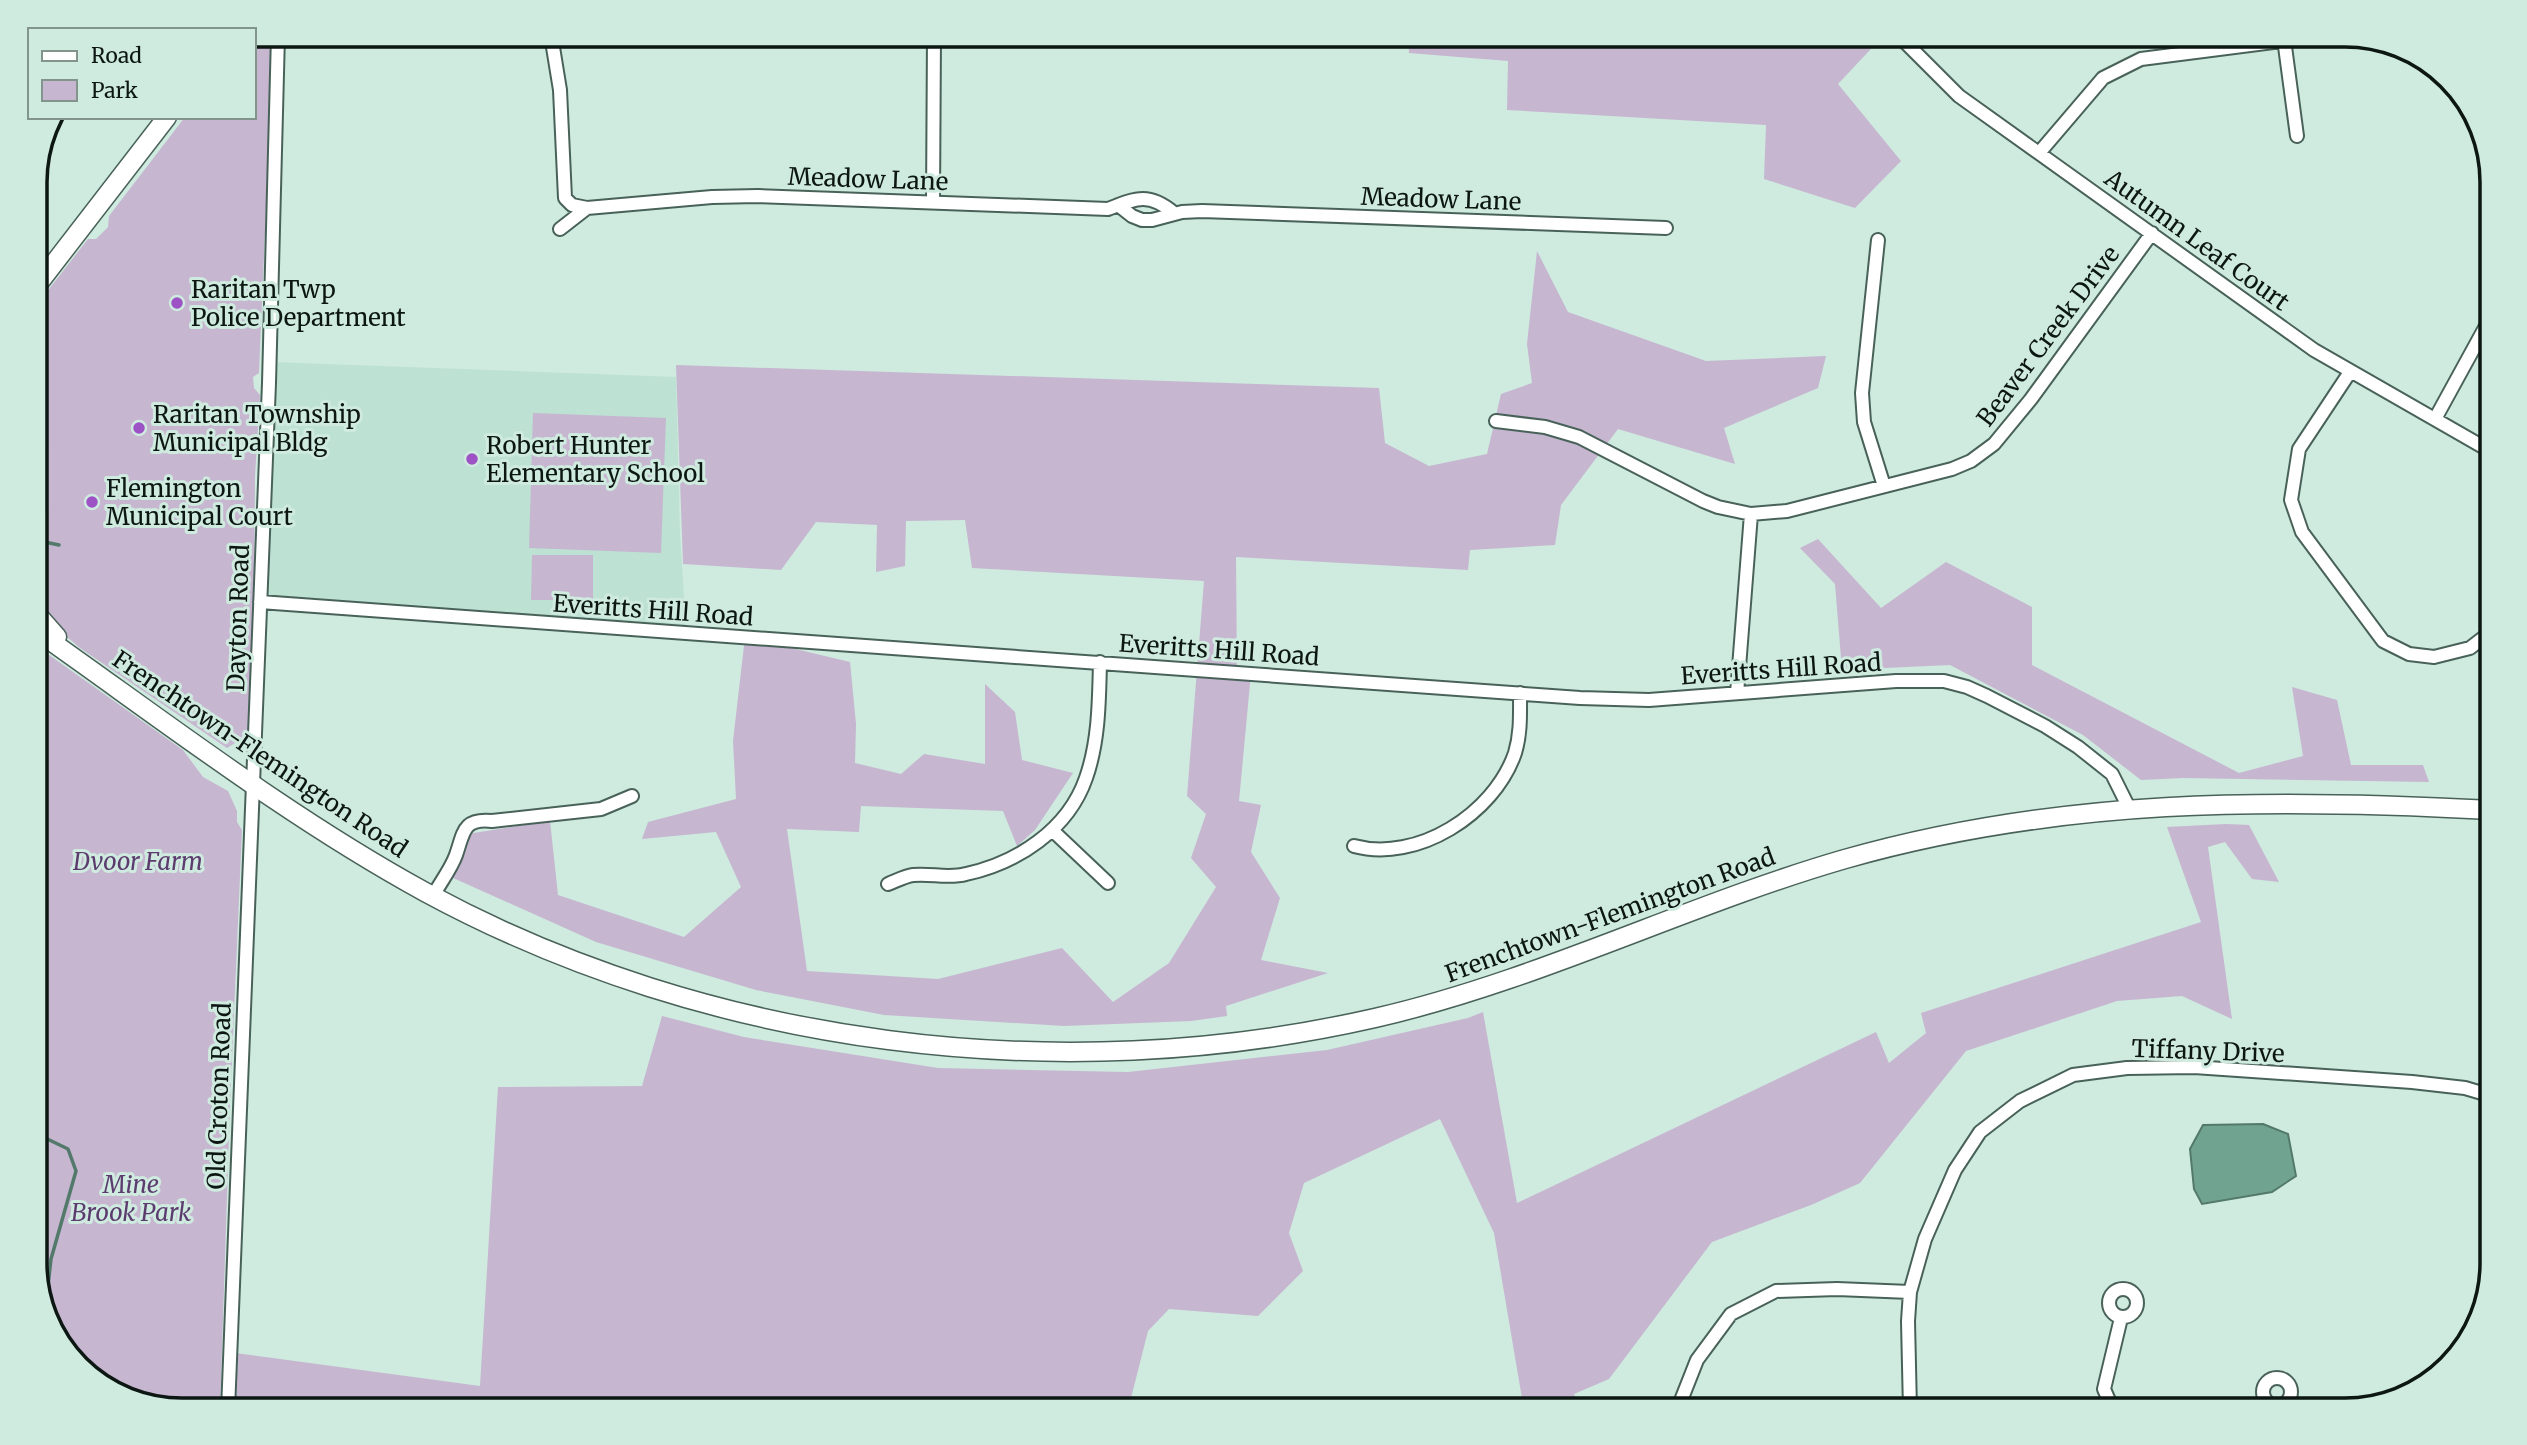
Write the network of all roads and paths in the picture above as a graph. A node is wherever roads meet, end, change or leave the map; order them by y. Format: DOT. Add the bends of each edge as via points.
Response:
graph roads {
  1 [pos="278,47"];
  2 [pos="553,47"];
  3 [pos="934,47"];
  4 [pos="1910,47"];
  5 [pos="2227,47"];
  6 [pos="2285,47"];
  7 [pos="165,119"];
  8 [pos="2297,136"];
  9 [pos="2039,153"];
  10 [pos="933,202"];
  11 [pos="1118,205"];
  12 [pos="587,208"];
  13 [pos="1174,214"];
  14 [pos="1666,228"];
  15 [pos="560,229"];
  16 [pos="2152,233"];
  17 [pos="1878,240"];
  18 [pos="48,271"];
  19 [pos="2479,338"];
  20 [pos="2350,372"];
  21 [pos="2435,419"];
  22 [pos="1496,421"];
  23 [pos="2479,445"];
  24 [pos="1884,486"];
  25 [pos="1751,514"];
  26 [pos="260,602"];
  27 [pos="48,626"];
  28 [pos="48,639"];
  29 [pos="2479,641"];
  30 [pos="81,662"];
  31 [pos="1100,662"];
  32 [pos="1520,694"];
  33 [pos="1737,694"];
  34 [pos="252,783"];
  35 [pos="632,796"];
  36 [pos="2129,808"];
  37 [pos="2480,810"];
  38 [pos="1052,830"];
  39 [pos="1354,846"];
  40 [pos="1108,883"];
  41 [pos="888,884"];
  42 [pos="433,896"];
  43 [pos="2480,1092"];
  44 [pos="1910,1292"];
  45 [pos="2121,1318"];
  46 [pos="228,1398"];
  47 [pos="1682,1398"];
  48 [pos="1910,1398"];
  49 [pos="2108,1398"];
  1 -- 26 [label="street, Dayton Road"];
  2 -- 12 [label="street" via="560,90 565,198"];
  3 -- 10 [label="street"];
  4 -- 9 [label="street, Autumn Leaf Court" via="1959,96"];
  5 -- 9 [label="street" via="2141,59 2104,78"];
  6 -- 8 [label="street"];
  7 -- 18 [label="main road"];
  9 -- 16 [label="street, Autumn Leaf Court"];
  10 -- 11 [label="street, Meadow Lane" via="1108,209"];
  10 -- 12 [label="street, Meadow Lane" via="758,196"];
  11 -- 13 [label="street, Meadow Lane" via="1142,220"];
  11 -- 13 [label="street, Meadow Lane" via="1152,198"];
  12 -- 15 [label="street"];
  13 -- 14 [label="street, Meadow Lane" via="1210,211"];
  16 -- 20 [label="street, Autumn Leaf Court"];
  16 -- 24 [label="street, Beaver Creek Drive" via="1994,444 1952,469"];
  17 -- 24 [label="street" via="1862,393 1864,422"];
  19 -- 21 [label="street"];
  20 -- 21 [label="street, Autumn Leaf Court"];
  20 -- 29 [label="street" via="2299,449 2291,500 2302,532 2383,641 2409,654 2434,657 2470,648"];
  21 -- 23 [label="street, Autumn Leaf Court"];
  22 -- 25 [label="street, Beaver Creek Drive" via="1545,426 1579,437 1703,501"];
  24 -- 25 [label="street, Beaver Creek Drive" via="1787,511"];
  25 -- 33 [label="street"];
  26 -- 31 [label="street, Everitts Hill Road"];
  26 -- 34 [label="street, Dayton Road"];
  27 -- 30 [label="main road, Frenchtown-Flemington Road"];
  28 -- 30 [label="main road, Frenchtown-Flemington Road"];
  30 -- 34 [label="main road, Frenchtown-Flemington Road"];
  31 -- 32 [label="street, Everitts Hill Road"];
  31 -- 38 [label="street" via="1096,732 1086,780"];
  32 -- 33 [label="street, Everitts Hill Road" via="1649,700"];
  32 -- 39 [label="street" via="1514,755 1481,804 1452,827 1419,842 1374,851"];
  33 -- 36 [label="street, Everitts Hill Road" via="1921,680 1967,687 2045,726 2092,757 2112,774"];
  34 -- 42 [label="main road, Frenchtown-Flemington Road" via="344,845"];
  34 -- 46 [label="street, Old Croton Road"];
  35 -- 42 [label="street" via="601,809 477,820 461,835"];
  36 -- 37 [label="main road, Frenchtown-Flemington Road" via="2294,804"];
  36 -- 42 [label="main road, Frenchtown-Flemington Road" via="1976,828 1846,859 1520,977 1373,1019 1254,1039 1137,1050 971,1048 769,1018 617,976"];
  38 -- 40 [label="street"];
  38 -- 41 [label="street" via="1032,847 984,869 951,877 913,875"];
  43 -- 44 [label="street, Tiffany Drive" via="2412,1082 2194,1068 2127,1068 2073,1076 2020,1101 1980,1132 1937,1208"];
  44 -- 47 [label="street" via="1776,1291 1731,1314 1697,1360"];
  44 -- 48 [label="street, Tiffany Drive"];
  45 -- 49 [label="street" via="2104,1389"];
}
